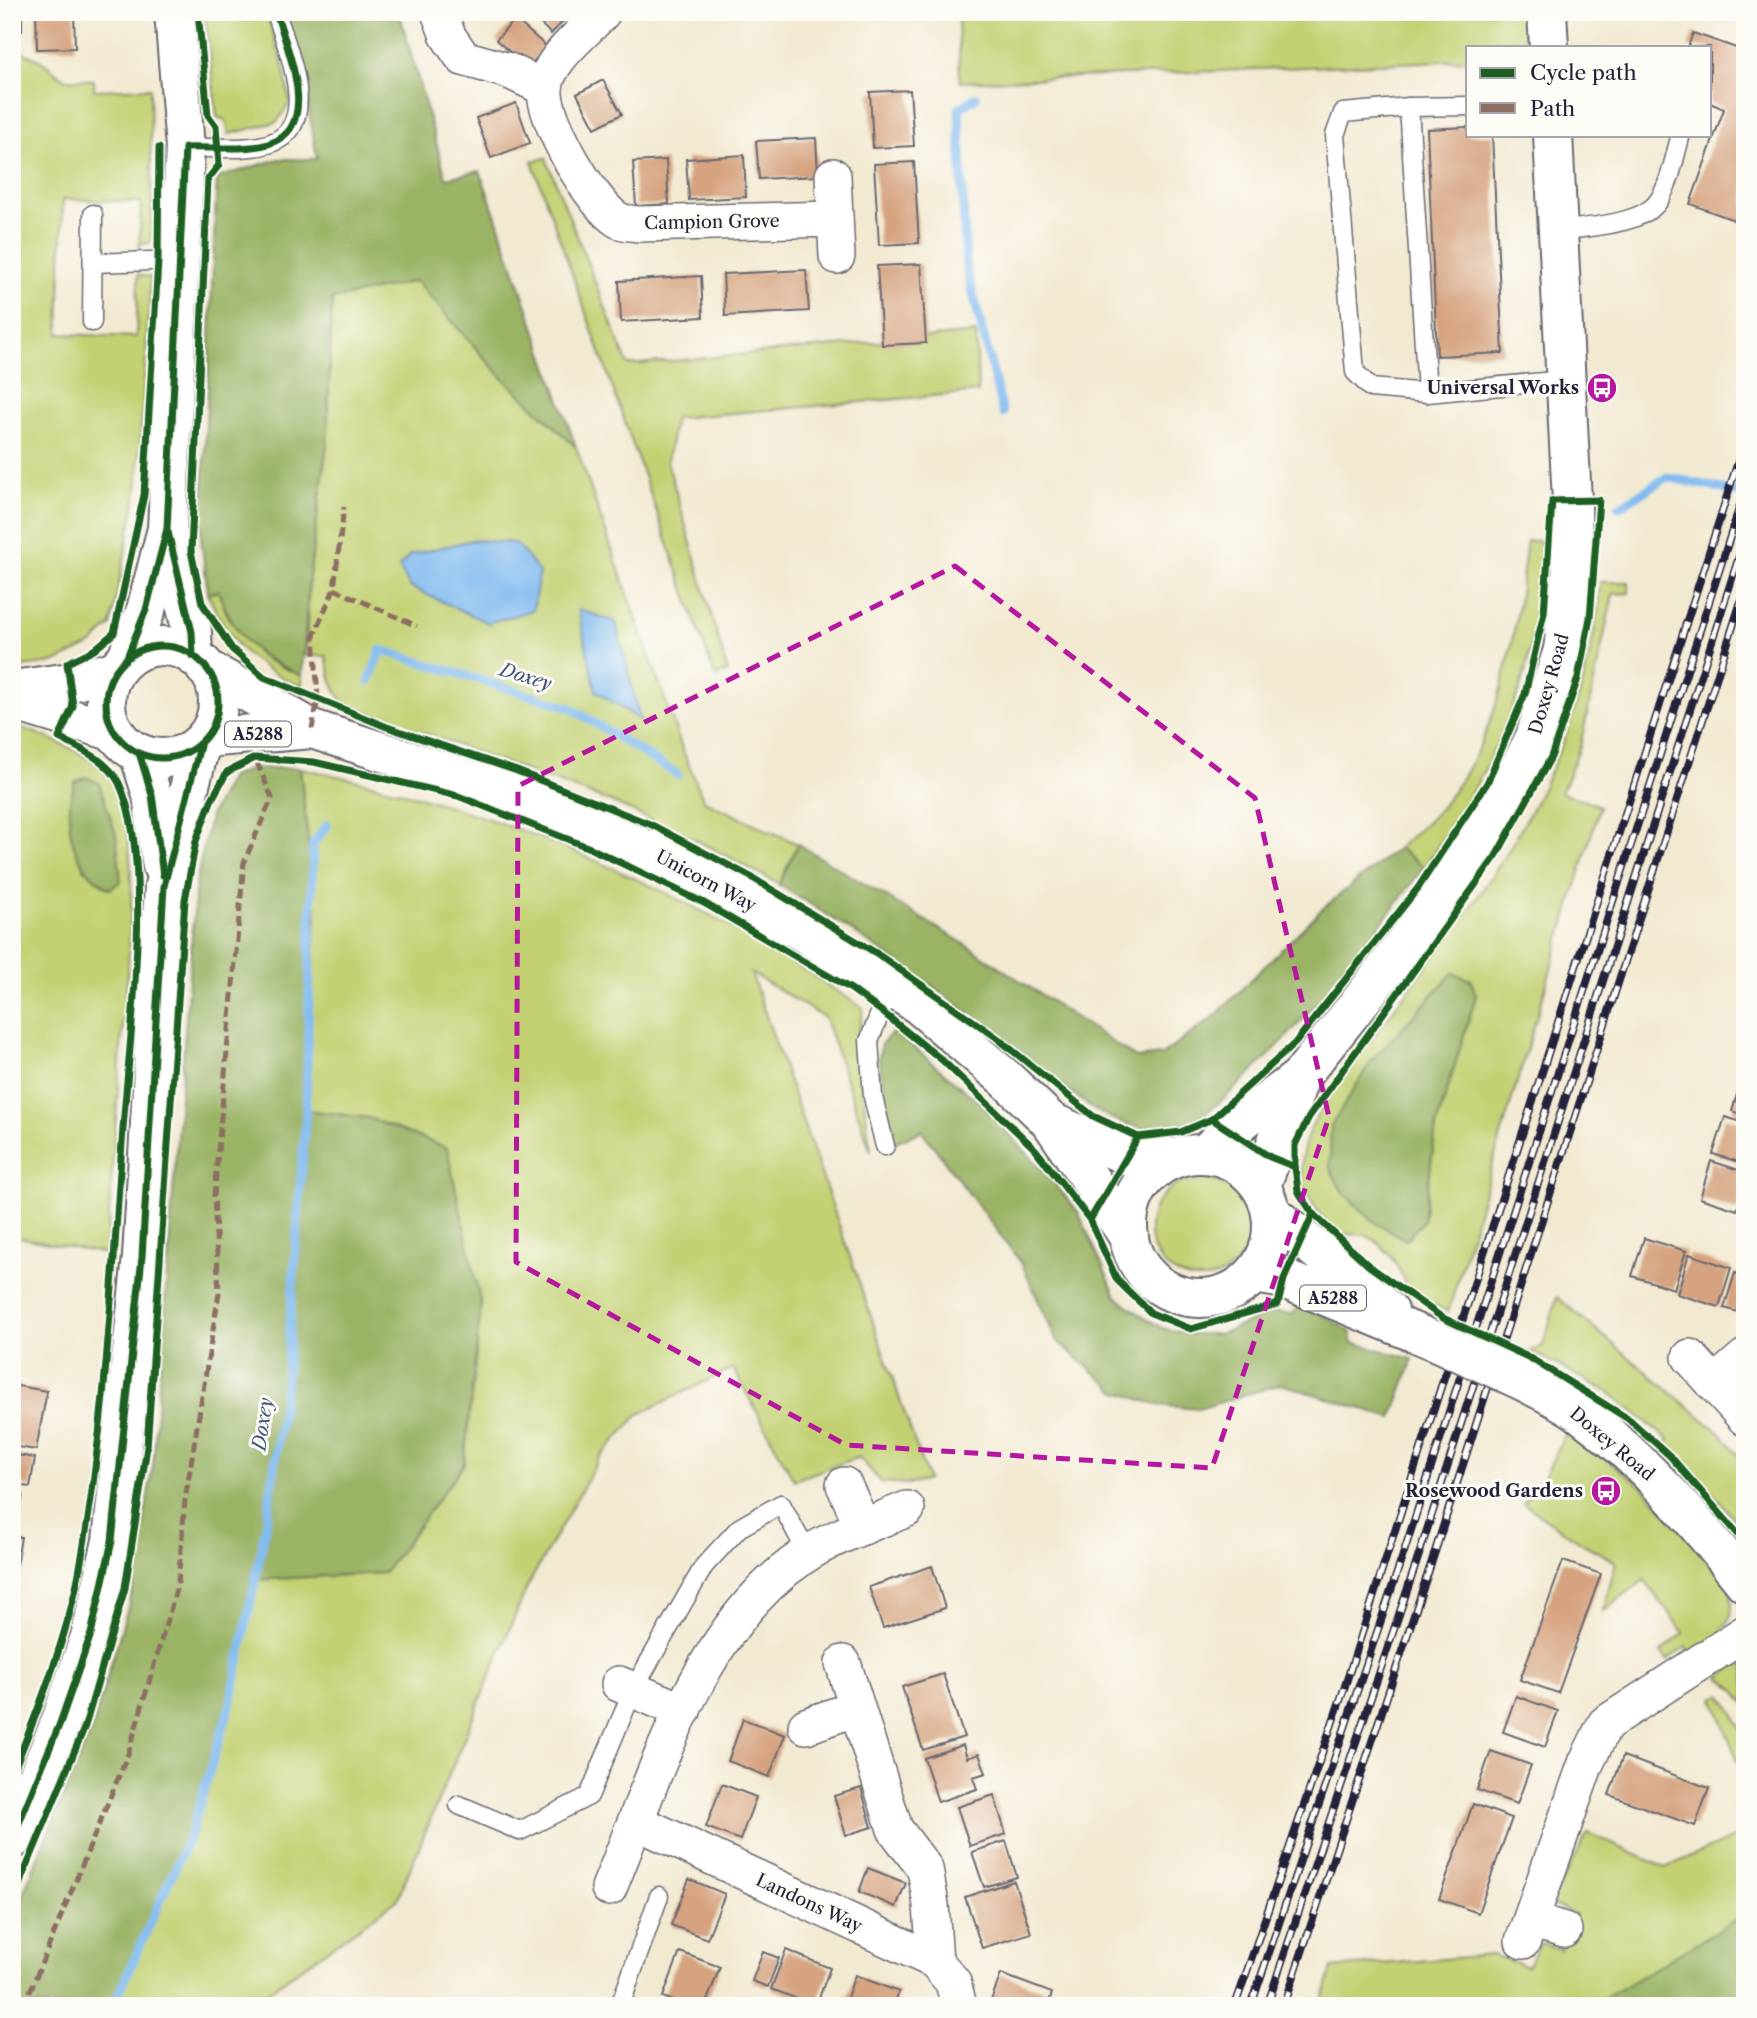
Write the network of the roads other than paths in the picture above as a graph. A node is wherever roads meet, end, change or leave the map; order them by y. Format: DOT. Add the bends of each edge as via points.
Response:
graph roads {
  1 [pos="174,12"];
  2 [pos="276,12"];
  3 [pos="439,12"];
  4 [pos="603,12"];
  5 [pos="1547,12"];
  6 [pos="1549,46"];
  7 [pos="545,88"];
  8 [pos="1466,106"];
  9 [pos="1409,107"];
  10 [pos="1553,136"];
  11 [pos="1680,138"];
  12 [pos="185,148"];
  13 [pos="833,176"];
  14 [pos="93,215"];
  15 [pos="835,219"];
  16 [pos="1558,231"];
  17 [pos="837,256"];
  18 [pos="181,260"];
  19 [pos="93,263"];
  20 [pos="92,322"];
  21 [pos="1565,380"];
  22 [pos="1427,393"];
  23 [pos="167,529"];
  24 [pos="199,662"];
  25 [pos="121,664"];
  26 [pos="12,690"];
  27 [pos="12,701"];
  28 [pos="312,729"];
  29 [pos="202,742"];
  30 [pos="127,743"];
  31 [pos="164,886"];
  32 [pos="890,988"];
  33 [pos="1300,1077"];
  34 [pos="1051,1122"];
  35 [pos="885,1146"];
  36 [pos="1190,1156"];
  37 [pos="1266,1199"];
  38 [pos="1129,1237"];
  39 [pos="1255,1274"];
  40 [pos="1422,1335"];
  41 [pos="1690,1357"];
  42 [pos="1745,1357"];
  43 [pos="1714,1384"];
  44 [pos="1745,1418"];
  45 [pos="844,1485"];
  46 [pos="907,1509"];
  47 [pos="863,1527"];
  48 [pos="808,1554"];
  49 [pos="1745,1583"];
  50 [pos="1745,1633"];
  51 [pos="843,1663"];
  52 [pos="626,1687"];
  53 [pos="856,1708"];
  54 [pos="683,1711"];
  55 [pos="806,1726"];
  56 [pos="459,1805"];
  57 [pos="636,1822"];
  58 [pos="12,1840"];
  59 [pos="609,1888"];
  60 [pos="659,1896"];
  61 [pos="1539,1930"];
  62 [pos="934,1961"];
  63 [pos="620,2006"];
  64 [pos="958,2006"];
  1 -- 12 [label="main road"];
  2 -- 12 [label="lane" via="299,92 296,118 287,134 270,144"];
  3 -- 7 [label="street" via="463,58 509,71"];
  4 -- 7 [label="street" via="555,65"];
  5 -- 6 [label="main road"];
  7 -- 15 [label="street, Campion Grove" via="549,114 591,192 618,220 639,224"];
  8 -- 9 [label="lane"];
  9 -- 22 [label="lane"];
  9 -- 22 [label="lane" via="1343,113 1335,135 1355,372 1371,388"];
  10 -- 16 [label="main road, Doxey Road"];
  11 -- 16 [label="lane" via="1658,202 1642,216"];
  12 -- 18 [label="main road"];
  13 -- 15 [label="street"];
  14 -- 19 [label="lane"];
  15 -- 17 [label="street"];
  16 -- 21 [label="main road, Doxey Road"];
  18 -- 19 [label="lane"];
  18 -- 23 [label="main road"];
  19 -- 20 [label="lane"];
  21 -- 22 [label="lane"];
  21 -- 33 [label="main road, Doxey Road" via="1572,570 1563,650 1535,737 1508,792 1429,911"];
  23 -- 24 [label="main road"];
  23 -- 25 [label="main road" via="146,610"];
  24 -- 25 [label="main road, A5288" via="172,647 149,647"];
  24 -- 28 [label="main road, Unicorn Way / A5288"];
  24 -- 29 [label="main road, A5288" via="215,683 218,708"];
  25 -- 26 [label="main road" via="71,682"];
  25 -- 30 [label="main road, A5288" via="107,691 107,713"];
  27 -- 30 [label="main road"];
  28 -- 29 [label="main road, Unicorn Way / A5288"];
  28 -- 32 [label="main road, Unicorn Way / A5288" via="524,798 655,853 801,931"];
  29 -- 30 [label="main road, A5288" via="180,757 158,759"];
  29 -- 31 [label="main road, A5288"];
  30 -- 31 [label="main road, A5288" via="152,795"];
  31 -- 58 [label="main road, A5288" via="142,1257 111,1541 91,1634"];
  32 -- 34 [label="main road, Unicorn Way / A5288" via="919,1005"];
  32 -- 35 [label="lane" via="869,1041 873,1097"];
  33 -- 36 [label="main road, Doxey Road"];
  33 -- 37 [label="main road, Doxey Road"];
  34 -- 36 [label="main road, Unicorn Way / A5288" via="1128,1156"];
  34 -- 38 [label="main road, Unicorn Way / A5288"];
  36 -- 37 [label="main road, A5288" via="1236,1164"];
  36 -- 38 [label="main road" via="1154,1170 1138,1189 1129,1212"];
  37 -- 39 [label="main road" via="1270,1245"];
  37 -- 40 [label="main road, Doxey Road / A5288"];
  38 -- 39 [label="main road, A5288" via="1136,1259 1150,1278 1169,1291 1192,1298 1215,1297 1237,1289"];
  39 -- 40 [label="main road, Doxey Road / A5288" via="1284,1279"];
  40 -- 49 [label="main road, Doxey Road / A5288, bridge" via="1578,1412 1629,1453 1689,1512"];
  41 -- 43 [label="street"];
  42 -- 43 [label="street"];
  43 -- 44 [label="street"];
  45 -- 47 [label="street"];
  46 -- 47 [label="street"];
  47 -- 48 [label="street"];
  48 -- 52 [label="lane" via="781,1504 739,1528 704,1566"];
  48 -- 54 [label="street" via="761,1590 723,1636"];
  50 -- 61 [label="street" via="1605,1724 1586,1763"];
  51 -- 53 [label="street"];
  52 -- 54 [label="street"];
  52 -- 56 [label="lane" via="589,1796 520,1830"];
  53 -- 55 [label="street"];
  53 -- 62 [label="street" via="895,1829 925,1869"];
  54 -- 57 [label="street"];
  57 -- 59 [label="street"];
  57 -- 62 [label="street, Landons Way"];
  60 -- 63 [label="lane"];
  62 -- 64 [label="street, Landons Way" via="953,1982"];
}
